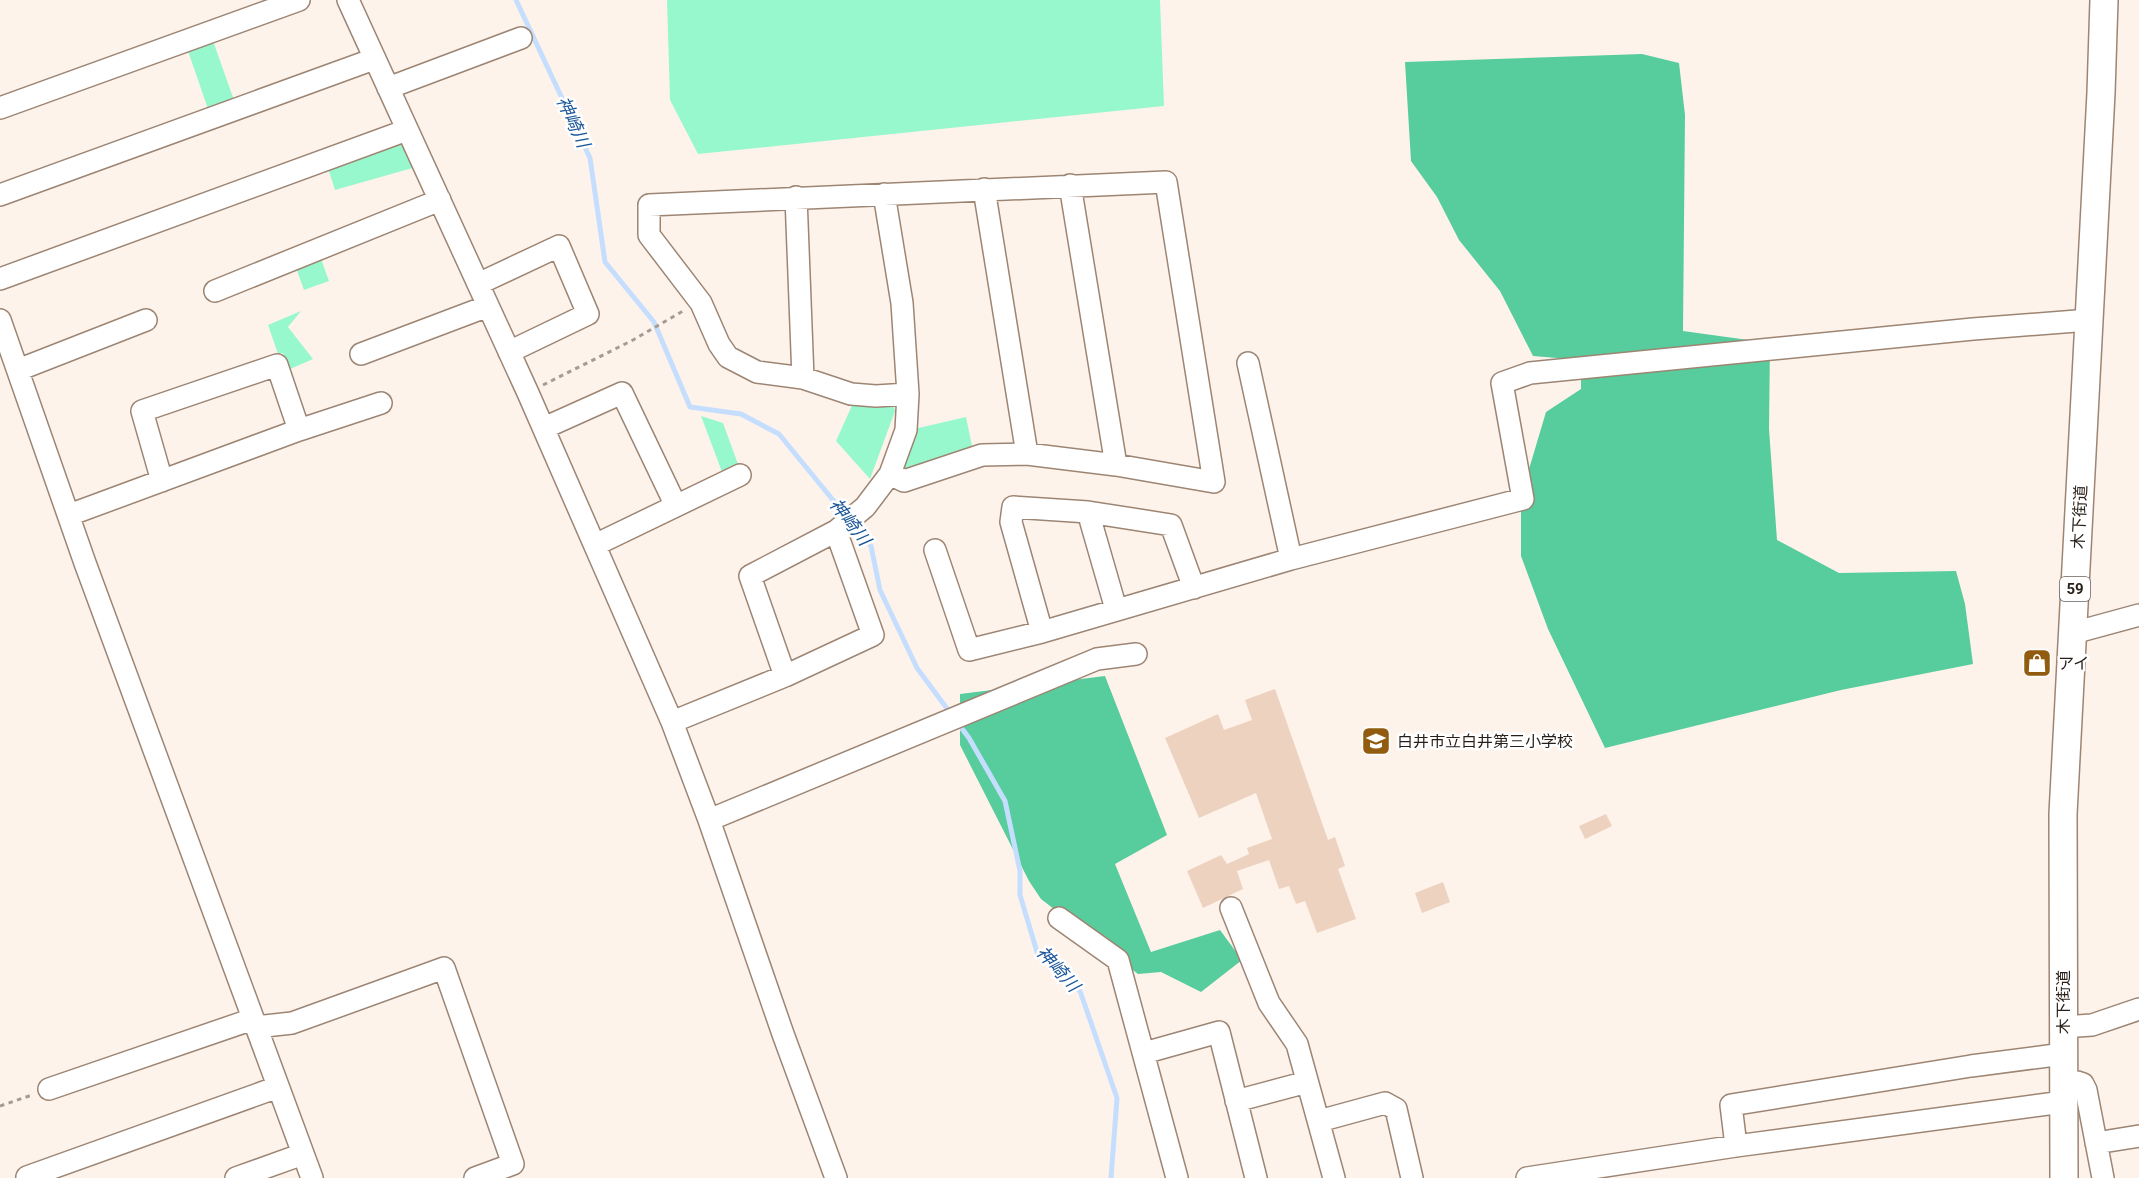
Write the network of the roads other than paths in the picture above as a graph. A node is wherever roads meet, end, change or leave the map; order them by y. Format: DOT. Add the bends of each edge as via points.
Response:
graph roads {
  1 [pos="299,0"];
  2 [pos="348,0"];
  3 [pos="2104,0"];
  4 [pos="521,38"];
  5 [pos="374,59"];
  6 [pos="388,88"];
  7 [pos="0,108"];
  8 [pos="407,130"];
  9 [pos="1070,185"];
  10 [pos="984,189"];
  11 [pos="884,194"];
  12 [pos="0,195"];
  13 [pos="796,197"];
  14 [pos="440,200"];
  15 [pos="0,279"];
  16 [pos="478,284"];
  17 [pos="215,291"];
  18 [pos="488,306"];
  19 [pos="0,320"];
  20 [pos="146,320"];
  21 [pos="2090,320"];
  22 [pos="509,352"];
  23 [pos="361,354"];
  24 [pos="1248,363"];
  25 [pos="18,370"];
  26 [pos="803,378"];
  27 [pos="908,394"];
  28 [pos="381,403"];
  29 [pos="544,428"];
  30 [pos="299,430"];
  31 [pos="1027,454"];
  32 [pos="1116,465"];
  33 [pos="890,474"];
  34 [pos="740,475"];
  35 [pos="162,481"];
  36 [pos="676,506"];
  37 [pos="1088,512"];
  38 [pos="69,515"];
  39 [pos="836,531"];
  40 [pos="595,544"];
  41 [pos="935,550"];
  42 [pos="1291,559"];
  43 [pos="1194,588"];
  44 [pos="1116,609"];
  45 [pos="2139,615"];
  46 [pos="1042,632"];
  47 [pos="2073,633"];
  48 [pos="1136,654"];
  49 [pos="785,676"];
  50 [pos="672,722"];
  51 [pos="709,820"];
  52 [pos="1231,908"];
  53 [pos="1059,918"];
  54 [pos="2139,1009"];
  55 [pos="255,1023"];
  56 [pos="2063,1027"];
  57 [pos="1144,1053"];
  58 [pos="2063,1054"];
  59 [pos="1307,1082"];
  60 [pos="278,1087"];
  61 [pos="48,1089"];
  62 [pos="2063,1093"];
  63 [pos="1236,1101"];
  64 [pos="1319,1121"];
  65 [pos="2139,1136"];
  66 [pos="2096,1143"];
  67 [pos="1736,1146"];
  68 [pos="303,1154"];
  69 [pos="27,1178"];
  70 [pos="236,1178"];
  71 [pos="312,1178"];
  72 [pos="476,1178"];
  73 [pos="836,1178"];
  74 [pos="1177,1178"];
  75 [pos="1256,1178"];
  76 [pos="1334,1178"];
  77 [pos="1412,1178"];
  78 [pos="1527,1178"];
  79 [pos="2064,1178"];
  80 [pos="2103,1178"];
  1 -- 7 [label="street"];
  2 -- 5 [label="street"];
  3 -- 21 [label="main road, 木下街道 / 59"];
  4 -- 6 [label="street"];
  5 -- 6 [label="street"];
  5 -- 12 [label="street"];
  6 -- 8 [label="street"];
  8 -- 14 [label="street"];
  8 -- 15 [label="street"];
  9 -- 10 [label="street"];
  9 -- 32 [label="street"];
  9 -- 32 [label="street" via="1166,182 1214,482"];
  10 -- 11 [label="street"];
  10 -- 31 [label="street"];
  11 -- 13 [label="street"];
  11 -- 27 [label="street" via="902,303"];
  13 -- 26 [label="street"];
  13 -- 26 [label="street" via="650,205 650,235 701,303 728,357 757,372"];
  14 -- 16 [label="street"];
  14 -- 17 [label="street"];
  16 -- 18 [label="street"];
  16 -- 22 [label="street" via="559,246 588,315"];
  18 -- 22 [label="street"];
  18 -- 23 [label="street"];
  19 -- 25 [label="street"];
  20 -- 25 [label="street"];
  21 -- 42 [label="street" via="1530,373 1502,383 1523,499"];
  21 -- 47 [label="main road, 木下街道 / 59"];
  22 -- 29 [label="street"];
  24 -- 42 [label="street"];
  25 -- 38 [label="street"];
  26 -- 27 [label="street" via="851,394"];
  27 -- 33 [label="street" via="906,430"];
  28 -- 30 [label="street"];
  29 -- 36 [label="street" via="622,393"];
  29 -- 40 [label="street"];
  30 -- 35 [label="street"];
  30 -- 35 [label="street" via="277,365 142,411"];
  31 -- 32 [label="street"];
  31 -- 33 [label="street" via="982,455 904,481"];
  33 -- 39 [label="street" via="866,507"];
  34 -- 36 [label="street"];
  35 -- 38 [label="street"];
  36 -- 40 [label="street"];
  37 -- 43 [label="street" via="1171,525"];
  37 -- 44 [label="street"];
  37 -- 46 [label="street" via="1013,507 1011,522"];
  38 -- 55 [label="street"];
  39 -- 49 [label="street" via="750,576"];
  39 -- 49 [label="street" via="873,635"];
  40 -- 50 [label="street"];
  41 -- 46 [label="street" via="969,650"];
  42 -- 43 [label="street"];
  43 -- 44 [label="street"];
  44 -- 46 [label="street"];
  45 -- 47 [label="street"];
  47 -- 56 [label="main road, 木下街道 / 59" via="2063,814"];
  48 -- 51 [label="street" via="1097,659"];
  49 -- 50 [label="street"];
  50 -- 51 [label="street"];
  51 -- 73 [label="street"];
  52 -- 59 [label="street" via="1269,1003 1297,1044"];
  53 -- 57 [label="street" via="1118,960"];
  54 -- 56 [label="street" via="2092,1024"];
  55 -- 60 [label="street"];
  55 -- 61 [label="street"];
  55 -- 72 [label="street" via="292,1023 451,965 513,1164"];
  56 -- 58 [label="main road, 木下街道 / 59"];
  57 -- 63 [label="street" via="1219,1032"];
  57 -- 74 [label="street"];
  58 -- 62 [label="main road, 木下街道 / 59"];
  58 -- 67 [label="street" via="1731,1105"];
  59 -- 63 [label="street"];
  59 -- 64 [label="street"];
  60 -- 68 [label="street"];
  60 -- 69 [label="street"];
  62 -- 66 [label="street" via="2077,1082 2083,1084"];
  62 -- 67 [label="street"];
  62 -- 79 [label="main road, 木下街道 / 59"];
  63 -- 75 [label="street"];
  64 -- 76 [label="street"];
  64 -- 77 [label="street" via="1385,1103 1396,1109"];
  65 -- 66 [label="street"];
  66 -- 80 [label="street"];
  67 -- 78 [label="street"];
  68 -- 70 [label="street"];
  68 -- 71 [label="street"];
}
